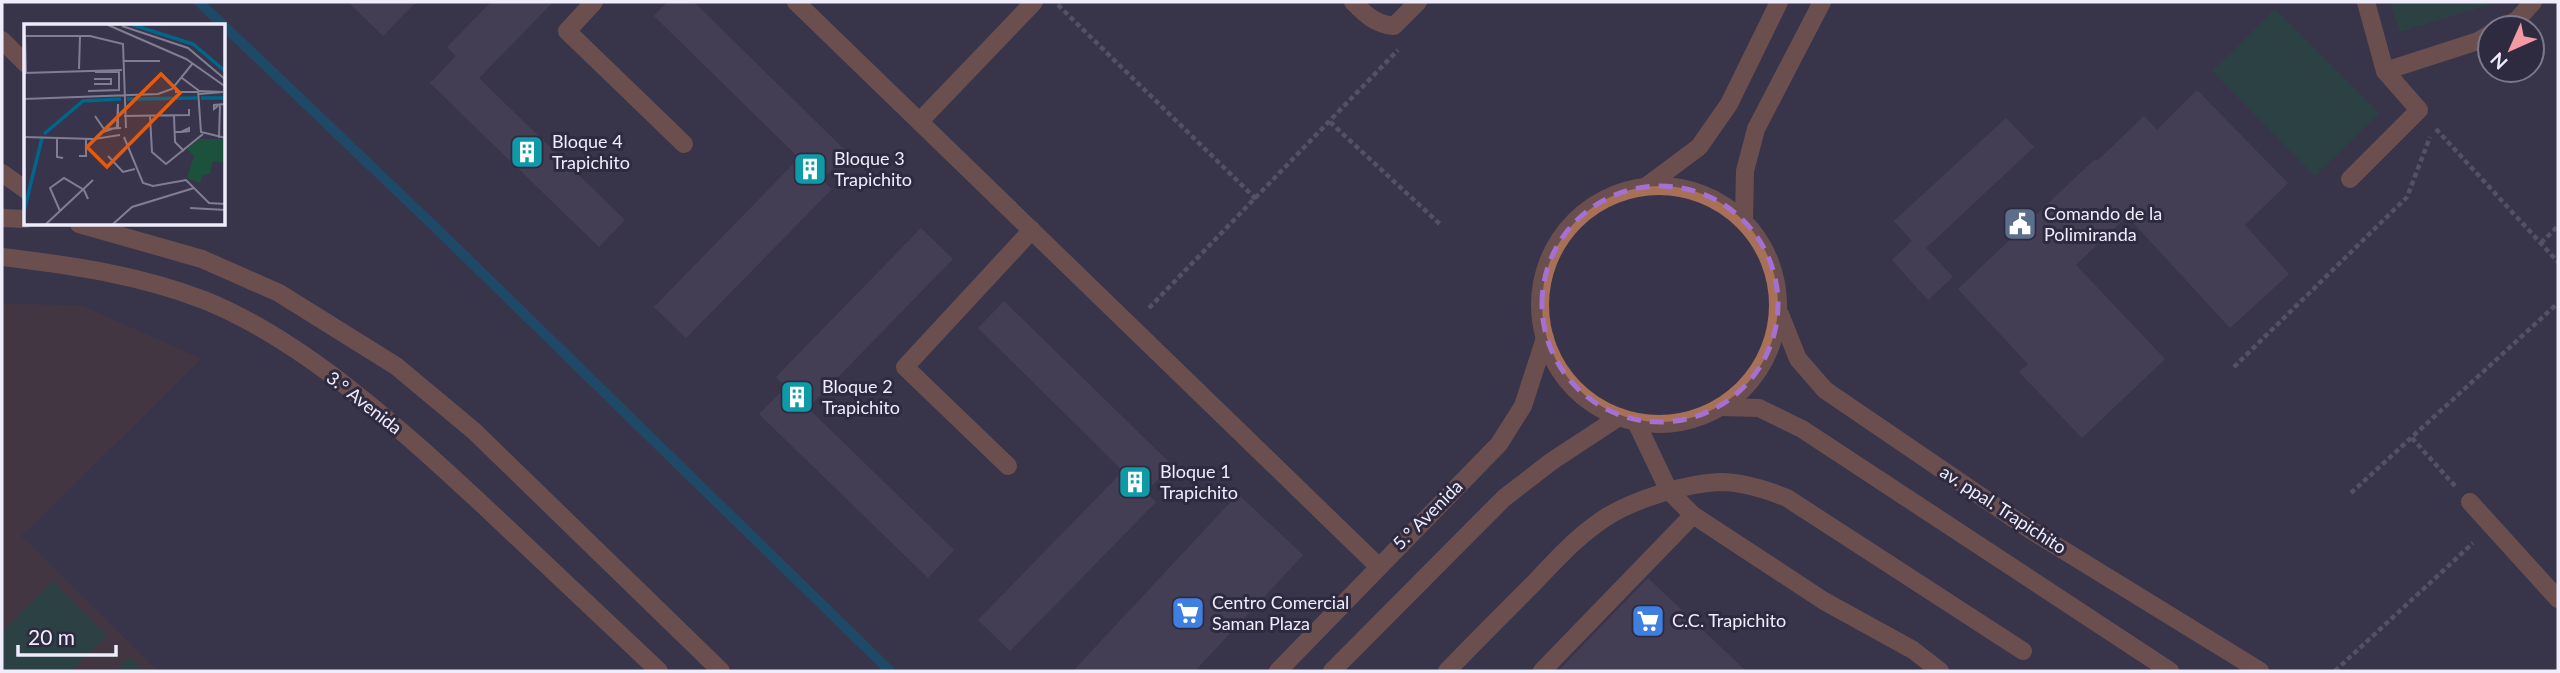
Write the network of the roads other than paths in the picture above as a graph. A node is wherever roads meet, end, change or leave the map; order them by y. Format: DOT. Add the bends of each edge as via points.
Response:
graph roads {
  1 [pos="594,2"];
  2 [pos="796,2"];
  3 [pos="1034,2"];
  4 [pos="1353,2"];
  5 [pos="1418,2"];
  6 [pos="1779,2"];
  7 [pos="1822,2"];
  8 [pos="2366,2"];
  9 [pos="2,40"];
  10 [pos="2476,42"];
  11 [pos="24,62"];
  12 [pos="2385,71"];
  13 [pos="920,121"];
  14 [pos="684,144"];
  15 [pos="2,173"];
  16 [pos="2350,179"];
  17 [pos="1648,185"];
  18 [pos="24,189"];
  19 [pos="2,218"];
  20 [pos="24,219"];
  21 [pos="1744,220"];
  22 [pos="86,226"];
  23 [pos="1032,230"];
  24 [pos="2,257"];
  25 [pos="1780,314"];
  26 [pos="1545,338"];
  27 [pos="1721,407"];
  28 [pos="1628,420"];
  29 [pos="1008,466"];
  30 [pos="1669,491"];
  31 [pos="2470,502"];
  32 [pos="1693,515"];
  33 [pos="1378,566"];
  34 [pos="2558,599"];
  35 [pos="2022,651"];
  36 [pos="659,671"];
  37 [pos="721,671"];
  38 [pos="1278,671"];
  39 [pos="1332,671"];
  40 [pos="1447,671"];
  41 [pos="1542,671"];
  42 [pos="1940,671"];
  43 [pos="2170,671"];
  44 [pos="2260,671"];
  1 -- 14 [label="street" via="567,30"];
  2 -- 13 [label="street"];
  3 -- 13 [label="street"];
  4 -- 5 [label="street" via="1371,20 1394,26"];
  6 -- 17 [label="street" via="1729,104 1699,147"];
  7 -- 21 [label="street" via="1756,129 1745,171"];
  8 -- 12 [label="street"];
  9 -- 11 [label="street"];
  10 -- 12 [label="street"];
  12 -- 16 [label="street" via="2419,110"];
  13 -- 23 [label="street"];
  15 -- 18 [label="street"];
  17 -- 21 [label="street" via="1683,187 1716,199"];
  17 -- 26 [label="street" via="1619,191 1592,205 1569,225 1542,278"];
  19 -- 20 [label="street"];
  21 -- 25 [label="street" via="1764,247 1777,280"];
  22 -- 37 [label="street" via="202,259 266,287 397,366 474,431"];
  23 -- 29 [label="street" via="905,367"];
  23 -- 33 [label="street"];
  24 -- 36 [label="street, 3.° Avenida" via="141,279 205,301 267,332 343,383 422,449"];
  25 -- 27 [label="street" via="1772,348 1755,378"];
  25 -- 44 [label="street, av. ppal. Trapichito" via="1798,359 1825,390 2029,529"];
  26 -- 28 [label="street" via="1572,386 1594,404"];
  26 -- 33 [label="street, 5.° Avenida" via="1523,406 1499,444"];
  27 -- 28 [label="street" via="1702,417 1669,424"];
  27 -- 43 [label="street" via="1759,408 1802,429"];
  28 -- 30 [label="street"];
  28 -- 39 [label="street" via="1552,461 1504,498"];
  30 -- 32 [label="street"];
  30 -- 35 [label="street" via="1718,482 1787,498"];
  30 -- 40 [label="street" via="1634,503 1587,531"];
  31 -- 34 [label="street"];
  32 -- 41 [label="street"];
  32 -- 42 [label="street"];
  33 -- 38 [label="street, 5.° Avenida"];
}
